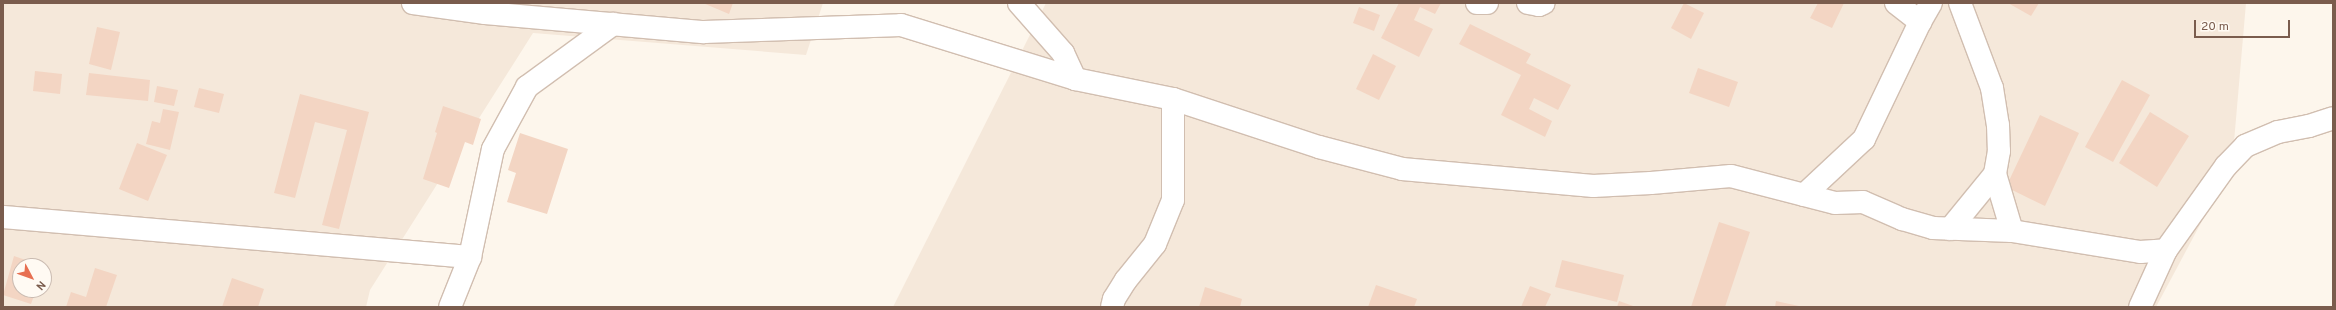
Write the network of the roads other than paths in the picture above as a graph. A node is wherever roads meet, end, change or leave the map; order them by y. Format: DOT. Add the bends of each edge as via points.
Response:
graph roads {
  1 [pos="413,3"];
  2 [pos="1019,3"];
  3 [pos="1476,3"];
  4 [pos="1487,3"];
  5 [pos="1528,3"];
  6 [pos="1544,3"];
  7 [pos="1896,3"];
  8 [pos="1931,3"];
  9 [pos="1960,3"];
  10 [pos="1920,22"];
  11 [pos="613,24"];
  12 [pos="1075,79"];
  13 [pos="1173,99"];
  14 [pos="2333,118"];
  15 [pos="1995,174"];
  16 [pos="1804,195"];
  17 [pos="3,217"];
  18 [pos="1950,229"];
  19 [pos="2012,231"];
  20 [pos="2166,250"];
  21 [pos="470,257"];
  22 [pos="450,307"];
  23 [pos="1112,307"];
  24 [pos="2140,307"];
  1 -- 11 [label="street" via="485,13"];
  2 -- 12 [label="street" via="1063,53"];
  3 -- 4 [label="street"];
  5 -- 6 [label="street"];
  7 -- 10 [label="street"];
  8 -- 10 [label="street"];
  9 -- 15 [label="street" via="1992,88 1999,151"];
  10 -- 16 [label="street" via="1864,139"];
  11 -- 12 [label="street" via="704,32 901,25"];
  11 -- 21 [label="street" via="527,87 493,149"];
  12 -- 13 [label="street"];
  13 -- 16 [label="street" via="1319,147 1402,169 1593,186 1731,176"];
  13 -- 23 [label="street" via="1173,200 1155,244 1126,280"];
  14 -- 20 [label="street" via="2278,132 2245,146 2226,166"];
  15 -- 18 [label="street"];
  15 -- 19 [label="street"];
  16 -- 18 [label="street" via="1835,203 1863,202 1902,219 1933,228"];
  17 -- 21 [label="street"];
  18 -- 19 [label="street"];
  19 -- 20 [label="street" via="2110,249 2140,252"];
  20 -- 24 [label="street"];
  21 -- 22 [label="street"];
}
